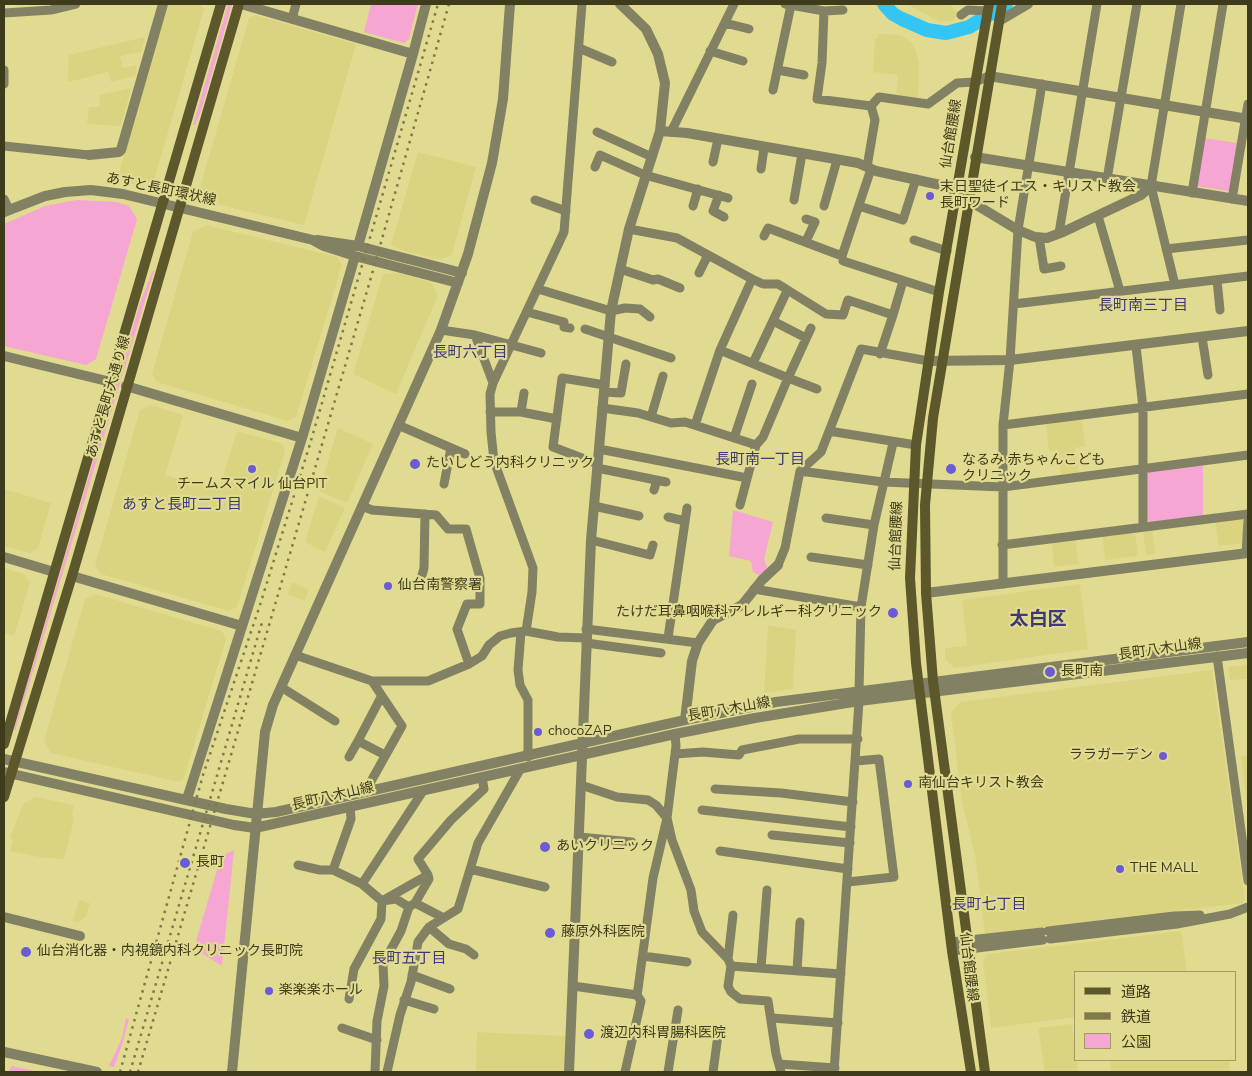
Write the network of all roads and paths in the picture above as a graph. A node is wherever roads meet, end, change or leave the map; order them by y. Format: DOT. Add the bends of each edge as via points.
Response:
graph roads {
  1 [pos="76,4"];
  2 [pos="162,4"];
  3 [pos="218,4"];
  4 [pos="240,4"];
  5 [pos="296,4"];
  6 [pos="426,4"];
  7 [pos="510,4"];
  8 [pos="582,4"];
  9 [pos="620,4"];
  10 [pos="734,4"];
  11 [pos="788,4"];
  12 [pos="1002,4"];
  13 [pos="1028,4"];
  14 [pos="1098,4"];
  15 [pos="1137,4"];
  16 [pos="1181,4"];
  17 [pos="1223,4"];
  18 [pos="988,6"];
  19 [pos="843,10"];
  20 [pos="824,11"];
  21 [pos="4,13"];
  22 [pos="961,15"];
  23 [pos="999,18"];
  24 [pos="292,19"];
  25 [pos="724,23"];
  26 [pos="750,29"];
  27 [pos="579,48"];
  28 [pos="710,52"];
  29 [pos="413,54"];
  30 [pos="743,61"];
  31 [pos="612,62"];
  32 [pos="4,70"];
  33 [pos="778,70"];
  34 [pos="804,75"];
  35 [pos="989,76"];
  36 [pos="975,82"];
  37 [pos="4,84"];
  38 [pos="1042,84"];
  39 [pos="773,90"];
  40 [pos="1082,91"];
  41 [pos="1122,98"];
  42 [pos="1163,104"];
  43 [pos="1248,104"];
  44 [pos="872,106"];
  45 [pos="1205,112"];
  46 [pos="1247,119"];
  47 [pos="660,131"];
  48 [pos="597,132"];
  49 [pos="671,132"];
  50 [pos="718,139"];
  51 [pos="4,146"];
  52 [pos="764,148"];
  53 [pos="802,154"];
  54 [pos="89,155"];
  55 [pos="652,156"];
  56 [pos="975,157"];
  57 [pos="837,160"];
  58 [pos="713,162"];
  59 [pos="1028,166"];
  60 [pos="595,167"];
  61 [pos="869,168"];
  62 [pos="761,169"];
  63 [pos="1068,173"];
  64 [pos="645,175"];
  65 [pos="916,179"];
  66 [pos="1107,179"];
  67 [pos="1151,186"];
  68 [pos="698,189"];
  69 [pos="1192,192"];
  70 [pos="957,194"];
  71 [pos="4,199"];
  72 [pos="1232,199"];
  73 [pos="535,200"];
  74 [pos="794,200"];
  75 [pos="968,201"];
  76 [pos="1248,201"];
  77 [pos="163,203"];
  78 [pos="179,206"];
  79 [pos="693,206"];
  80 [pos="824,206"];
  81 [pos="859,206"];
  82 [pos="7,211"];
  83 [pos="566,211"];
  84 [pos="1098,216"];
  85 [pos="724,217"];
  86 [pos="806,219"];
  87 [pos="629,229"];
  88 [pos="1018,230"];
  89 [pos="1059,233"];
  90 [pos="764,236"];
  91 [pos="1038,237"];
  92 [pos="914,240"];
  93 [pos="1248,240"];
  94 [pos="806,241"];
  95 [pos="1166,249"];
  96 [pos="356,251"];
  97 [pos="947,251"];
  98 [pos="708,254"];
  99 [pos="842,256"];
  100 [pos="1061,266"];
  101 [pos="620,269"];
  102 [pos="699,273"];
  103 [pos="1248,276"];
  104 [pos="460,278"];
  105 [pos="752,279"];
  106 [pos="1217,280"];
  107 [pos="903,281"];
  108 [pos="1176,285"];
  109 [pos="680,288"];
  110 [pos="538,289"];
  111 [pos="787,291"];
  112 [pos="1120,291"];
  113 [pos="939,292"];
  114 [pos="1014,304"];
  115 [pos="1220,310"];
  116 [pos="611,311"];
  117 [pos="528,312"];
  118 [pos="893,315"];
  119 [pos="650,317"];
  120 [pos="773,321"];
  121 [pos="570,328"];
  122 [pos="811,328"];
  123 [pos="585,329"];
  124 [pos="441,330"];
  125 [pos="1248,331"];
  126 [pos="475,335"];
  127 [pos="609,337"];
  128 [pos="1202,337"];
  129 [pos="806,338"];
  130 [pos="511,346"];
  131 [pos="1136,346"];
  132 [pos="720,350"];
  133 [pos="541,353"];
  134 [pos="880,354"];
  135 [pos="4,356"];
  136 [pos="670,358"];
  137 [pos="1010,360"];
  138 [pos="928,361"];
  139 [pos="942,361"];
  140 [pos="753,363"];
  141 [pos="626,364"];
  142 [pos="1208,375"];
  143 [pos="663,376"];
  144 [pos="788,378"];
  145 [pos="111,382"];
  146 [pos="493,383"];
  147 [pos="752,384"];
  148 [pos="126,386"];
  149 [pos="604,388"];
  150 [pos="817,390"];
  151 [pos="524,393"];
  152 [pos="1248,394"];
  153 [pos="602,408"];
  154 [pos="1143,408"];
  155 [pos="490,412"];
  156 [pos="521,412"];
  157 [pos="651,417"];
  158 [pos="556,419"];
  159 [pos="398,425"];
  160 [pos="695,425"];
  161 [pos="1003,425"];
  162 [pos="829,431"];
  163 [pos="302,438"];
  164 [pos="734,438"];
  165 [pos="893,443"];
  166 [pos="756,445"];
  167 [pos="916,445"];
  168 [pos="451,448"];
  169 [pos="599,449"];
  170 [pos="465,454"];
  171 [pos="1248,455"];
  172 [pos="598,466"];
  173 [pos="1143,469"];
  174 [pos="800,470"];
  175 [pos="747,478"];
  176 [pos="883,482"];
  177 [pos="444,484"];
  178 [pos="913,485"];
  179 [pos="926,485"];
  180 [pos="1003,487"];
  181 [pos="654,490"];
  182 [pos="740,505"];
  183 [pos="362,506"];
  184 [pos="594,506"];
  185 [pos="687,508"];
  186 [pos="426,514"];
  187 [pos="1248,514"];
  188 [pos="639,516"];
  189 [pos="668,518"];
  190 [pos="826,518"];
  191 [pos="685,521"];
  192 [pos="1248,522"];
  193 [pos="874,525"];
  194 [pos="1144,527"];
  195 [pos="591,540"];
  196 [pos="653,545"];
  197 [pos="1002,545"];
  198 [pos="1247,553"];
  199 [pos="4,557"];
  200 [pos="811,557"];
  201 [pos="778,565"];
  202 [pos="868,566"];
  203 [pos="54,572"];
  204 [pos="72,576"];
  205 [pos="421,579"];
  206 [pos="1003,584"];
  207 [pos="754,589"];
  208 [pos="926,593"];
  209 [pos="861,607"];
  210 [pos="242,626"];
  211 [pos="523,631"];
  212 [pos="586,637"];
  213 [pos="668,638"];
  214 [pos="1248,642"];
  215 [pos="698,644"];
  216 [pos="1248,652"];
  217 [pos="661,653"];
  218 [pos="295,655"];
  219 [pos="1217,656"];
  220 [pos="469,664"];
  221 [pos="372,681"];
  222 [pos="933,681"];
  223 [pos="919,683"];
  224 [pos="281,687"];
  225 [pos="935,692"];
  226 [pos="920,694"];
  227 [pos="381,697"];
  228 [pos="859,697"];
  229 [pos="744,708"];
  230 [pos="685,720"];
  231 [pos="747,720"];
  232 [pos="335,721"];
  233 [pos="675,734"];
  234 [pos="858,739"];
  235 [pos="358,741"];
  236 [pos="4,744"];
  237 [pos="583,749"];
  238 [pos="675,754"];
  239 [pos="385,755"];
  240 [pos="349,757"];
  241 [pos="528,757"];
  242 [pos="4,759"];
  243 [pos="16,761"];
  244 [pos="856,761"];
  245 [pos="521,768"];
  246 [pos="8,773"];
  247 [pos="482,777"];
  248 [pos="581,785"];
  249 [pos="715,789"];
  250 [pos="423,791"];
  251 [pos="365,792"];
  252 [pos="4,797"];
  253 [pos="187,799"];
  254 [pos="853,802"];
  255 [pos="350,806"];
  256 [pos="702,810"];
  257 [pos="256,814"];
  258 [pos="667,818"];
  259 [pos="851,827"];
  260 [pos="255,828"];
  261 [pos="772,835"];
  262 [pos="579,837"];
  263 [pos="632,842"];
  264 [pos="850,843"];
  265 [pos="720,851"];
  266 [pos="298,865"];
  267 [pos="470,869"];
  268 [pos="848,869"];
  269 [pos="332,870"];
  270 [pos="428,875"];
  271 [pos="1248,881"];
  272 [pos="848,882"];
  273 [pos="362,884"];
  274 [pos="545,887"];
  275 [pos="768,890"];
  276 [pos="382,901"];
  277 [pos="412,905"];
  278 [pos="1248,907"];
  279 [pos="733,916"];
  280 [pos="4,917"];
  281 [pos="442,917"];
  282 [pos="800,922"];
  283 [pos="429,927"];
  284 [pos="80,936"];
  285 [pos="969,944"];
  286 [pos="951,946"];
  287 [pos="474,955"];
  288 [pos="643,956"];
  289 [pos="687,962"];
  290 [pos="729,963"];
  291 [pos="761,968"];
  292 [pos="796,971"];
  293 [pos="841,974"];
  294 [pos="412,975"];
  295 [pos="573,986"];
  296 [pos="450,989"];
  297 [pos="637,996"];
  298 [pos="349,999"];
  299 [pos="404,1000"];
  300 [pos="434,1009"];
  301 [pos="678,1010"];
  302 [pos="772,1018"];
  303 [pos="838,1023"];
  304 [pos="342,1028"];
  305 [pos="718,1035"];
  306 [pos="377,1040"];
  307 [pos="4,1052"];
  308 [pos="780,1068"];
  309 [pos="835,1070"];
  310 [pos="84,1071"];
  311 [pos="97,1072"];
  312 [pos="232,1072"];
  313 [pos="375,1072"];
  314 [pos="387,1072"];
  315 [pos="569,1072"];
  316 [pos="624,1072"];
  317 [pos="668,1072"];
  318 [pos="713,1072"];
  319 [pos="971,1072"];
  320 [pos="985,1072"];
  1 -- 21 [label="street" via="51,10"];
  2 -- 54 [label="street" via="121,150"];
  3 -- 77 [label="main road, あすと長町大通り線"];
  4 -- 24 [label="street"];
  4 -- 78 [label="main road, あすと長町大通り線"];
  5 -- 24 [label="street"];
  6 -- 29 [label="street"];
  7 -- 104 [label="street" via="503,99 492,163"];
  8 -- 27 [label="street"];
  9 -- 47 [label="street" via="646,29 658,54 665,83"];
  10 -- 25 [label="street"];
  11 -- 20 [label="street"];
  11 -- 33 [label="street"];
  12 -- 23 [label="main road, 仙台館腰線"];
  13 -- 23 [label="street"];
  14 -- 40 [label="street"];
  15 -- 41 [label="street"];
  16 -- 42 [label="street"];
  17 -- 45 [label="street"];
  18 -- 22 [label="street" via="968,10"];
  18 -- 36 [label="main road, 仙台館腰線"];
  19 -- 20 [label="street"];
  20 -- 44 [label="street" via="817,99"];
  23 -- 35 [label="main road, 仙台館腰線"];
  24 -- 29 [label="street"];
  25 -- 26 [label="street"];
  25 -- 28 [label="street"];
  27 -- 31 [label="street"];
  27 -- 83 [label="street"];
  28 -- 30 [label="street"];
  28 -- 49 [label="street"];
  29 -- 96 [label="street"];
  32 -- 37 [label="street"];
  33 -- 34 [label="street"];
  33 -- 39 [label="street"];
  35 -- 36 [label="street"];
  35 -- 38 [label="street"];
  35 -- 56 [label="main road, 仙台館腰線"];
  36 -- 44 [label="street" via="957,83 928,104 879,97"];
  36 -- 70 [label="main road, 仙台館腰線"];
  38 -- 40 [label="street"];
  38 -- 59 [label="street"];
  40 -- 41 [label="street"];
  40 -- 63 [label="street"];
  41 -- 42 [label="street"];
  41 -- 66 [label="street"];
  42 -- 45 [label="street"];
  42 -- 67 [label="street"];
  43 -- 46 [label="street"];
  44 -- 61 [label="street" via="875,120"];
  45 -- 46 [label="street"];
  45 -- 69 [label="street"];
  46 -- 72 [label="street"];
  47 -- 49 [label="street"];
  47 -- 55 [label="street"];
  48 -- 55 [label="street"];
  49 -- 50 [label="street"];
  50 -- 52 [label="street"];
  50 -- 58 [label="street"];
  51 -- 54 [label="street"];
  52 -- 53 [label="street"];
  52 -- 62 [label="street"];
  53 -- 57 [label="street"];
  53 -- 74 [label="street"];
  55 -- 64 [label="street"];
  56 -- 59 [label="street"];
  56 -- 75 [label="main road, 仙台館腰線"];
  57 -- 61 [label="street"];
  57 -- 80 [label="street"];
  59 -- 63 [label="street"];
  59 -- 88 [label="street"];
  60 -- 64 [label="street" via="600,156"];
  61 -- 65 [label="street"];
  61 -- 81 [label="street"];
  63 -- 66 [label="street"];
  63 -- 89 [label="street"];
  64 -- 68 [label="street"];
  64 -- 87 [label="street"];
  65 -- 70 [label="street" via="945,186"];
  65 -- 81 [label="street" via="903,220"];
  66 -- 67 [label="street"];
  67 -- 69 [label="street"];
  67 -- 84 [label="street" via="1141,195"];
  67 -- 95 [label="street"];
  68 -- 79 [label="street"];
  68 -- 85 [label="street" via="724,197 713,211"];
  69 -- 72 [label="street"];
  70 -- 75 [label="street"];
  70 -- 97 [label="main road, 仙台館腰線"];
  71 -- 82 [label="street"];
  72 -- 76 [label="street"];
  73 -- 83 [label="street"];
  75 -- 88 [label="street"];
  75 -- 139 [label="main road, 仙台館腰線"];
  77 -- 78 [label="street, あすと長町環状線"];
  77 -- 82 [label="street, あすと長町環状線" via="91,190 45,196"];
  77 -- 145 [label="main road, あすと長町大通り線"];
  78 -- 96 [label="street, あすと長町環状線" via="313,240 325,239"];
  78 -- 148 [label="main road, あすと長町大通り線"];
  81 -- 99 [label="street"];
  83 -- 110 [label="street" via="564,232"];
  84 -- 89 [label="street"];
  84 -- 112 [label="street"];
  86 -- 94 [label="street" via="815,222"];
  87 -- 98 [label="street" via="677,238"];
  87 -- 101 [label="street"];
  88 -- 91 [label="street"];
  88 -- 114 [label="street"];
  89 -- 91 [label="street" via="1047,238"];
  90 -- 94 [label="street" via="768,228"];
  91 -- 100 [label="street" via="1044,269"];
  92 -- 97 [label="street"];
  93 -- 95 [label="street"];
  94 -- 99 [label="street"];
  95 -- 108 [label="street"];
  96 -- 104 [label="street, あすと長町環状線"];
  96 -- 163 [label="street"];
  97 -- 113 [label="main road, 仙台館腰線"];
  98 -- 102 [label="street"];
  98 -- 105 [label="street"];
  99 -- 107 [label="street" via="843,261"];
  101 -- 109 [label="street"];
  101 -- 116 [label="street"];
  103 -- 106 [label="street"];
  104 -- 124 [label="street"];
  105 -- 111 [label="street" via="763,284 778,284"];
  105 -- 132 [label="street"];
  106 -- 108 [label="street"];
  106 -- 115 [label="street"];
  107 -- 113 [label="street"];
  107 -- 118 [label="street"];
  108 -- 112 [label="street"];
  110 -- 116 [label="street"];
  110 -- 117 [label="street"];
  111 -- 118 [label="street" via="826,314 843,315 848,300"];
  111 -- 120 [label="street"];
  112 -- 114 [label="street"];
  113 -- 138 [label="main road, 仙台館腰線"];
  114 -- 137 [label="street"];
  116 -- 119 [label="street" via="632,308"];
  116 -- 127 [label="street"];
  117 -- 121 [label="street" via="564,322 564,327"];
  117 -- 130 [label="street"];
  118 -- 134 [label="street"];
  120 -- 129 [label="street"];
  120 -- 140 [label="street"];
  122 -- 129 [label="street"];
  123 -- 127 [label="street"];
  124 -- 126 [label="street"];
  124 -- 159 [label="street"];
  125 -- 128 [label="street"];
  126 -- 130 [label="street"];
  126 -- 146 [label="street"];
  127 -- 136 [label="street"];
  127 -- 149 [label="street"];
  128 -- 131 [label="street"];
  128 -- 142 [label="street"];
  129 -- 144 [label="street"];
  130 -- 133 [label="street"];
  130 -- 146 [label="street"];
  131 -- 137 [label="street"];
  131 -- 154 [label="street"];
  132 -- 140 [label="street"];
  132 -- 160 [label="street"];
  134 -- 138 [label="street"];
  134 -- 162 [label="street" via="861,349"];
  135 -- 145 [label="street"];
  137 -- 139 [label="street"];
  137 -- 161 [label="street"];
  138 -- 139 [label="street"];
  138 -- 167 [label="main road, 仙台館腰線"];
  139 -- 179 [label="main road, 仙台館腰線" via="932,418"];
  140 -- 144 [label="street"];
  141 -- 149 [label="street" via="621,393"];
  143 -- 157 [label="street"];
  144 -- 150 [label="street"];
  144 -- 166 [label="street" via="767,430"];
  145 -- 203 [label="main road, あすと長町大通り線"];
  146 -- 155 [label="street"];
  147 -- 164 [label="street"];
  148 -- 163 [label="street"];
  148 -- 204 [label="main road, あすと長町大通り線"];
  149 -- 153 [label="street"];
  149 -- 158 [label="street" via="562,378"];
  151 -- 156 [label="street"];
  152 -- 154 [label="street"];
  153 -- 157 [label="street"];
  153 -- 169 [label="street"];
  154 -- 161 [label="street"];
  154 -- 173 [label="street"];
  155 -- 156 [label="street"];
  155 -- 211 [label="street" via="494,461 533,568 532,592"];
  156 -- 158 [label="street"];
  157 -- 160 [label="street"];
  158 -- 172 [label="street" via="553,452"];
  159 -- 168 [label="street"];
  159 -- 183 [label="street"];
  160 -- 164 [label="street"];
  161 -- 180 [label="street"];
  162 -- 165 [label="street"];
  162 -- 174 [label="street" via="821,452"];
  163 -- 210 [label="street"];
  164 -- 166 [label="street"];
  165 -- 167 [label="street"];
  165 -- 176 [label="street"];
  166 -- 175 [label="street"];
  167 -- 178 [label="main road, 仙台館腰線"];
  168 -- 170 [label="street"];
  168 -- 177 [label="street"];
  169 -- 172 [label="street"];
  169 -- 175 [label="street"];
  171 -- 173 [label="street"];
  172 -- 181 [label="street" via="661,481"];
  172 -- 184 [label="street"];
  173 -- 180 [label="street"];
  173 -- 194 [label="street"];
  174 -- 176 [label="street"];
  174 -- 201 [label="street" via="786,548"];
  175 -- 182 [label="street"];
  176 -- 178 [label="street"];
  176 -- 193 [label="street"];
  178 -- 179 [label="street"];
  178 -- 223 [label="main road, 仙台館腰線" via="910,578"];
  179 -- 180 [label="street"];
  179 -- 208 [label="main road, 仙台館腰線"];
  180 -- 197 [label="street"];
  183 -- 186 [label="street" via="372,510"];
  183 -- 218 [label="street"];
  184 -- 188 [label="street"];
  184 -- 195 [label="street"];
  185 -- 191 [label="street"];
  186 -- 205 [label="street"];
  186 -- 220 [label="street" via="436,515 448,529 466,530 480,578 480,604 467,604 457,629"];
  187 -- 194 [label="street"];
  189 -- 191 [label="street"];
  190 -- 193 [label="street"];
  191 -- 213 [label="street"];
  192 -- 198 [label="street"];
  193 -- 202 [label="street"];
  194 -- 197 [label="street"];
  195 -- 196 [label="street" via="650,555"];
  195 -- 212 [label="street"];
  197 -- 206 [label="street"];
  198 -- 206 [label="street"];
  199 -- 203 [label="street"];
  200 -- 202 [label="street"];
  201 -- 207 [label="street"];
  202 -- 209 [label="street"];
  203 -- 236 [label="main road, あすと長町大通り線"];
  204 -- 210 [label="street"];
  204 -- 243 [label="main road, あすと長町大通り線"];
  206 -- 208 [label="street"];
  207 -- 209 [label="street"];
  207 -- 215 [label="street" via="739,608 713,620"];
  208 -- 222 [label="main road, 仙台館腰線"];
  209 -- 228 [label="street"];
  210 -- 253 [label="street"];
  211 -- 212 [label="street" via="558,637"];
  211 -- 220 [label="street" via="500,636 482,656"];
  211 -- 241 [label="street" via="518,670 520,685 528,700"];
  212 -- 213 [label="street"];
  212 -- 217 [label="street"];
  212 -- 237 [label="street"];
  213 -- 215 [label="street"];
  214 -- 222 [label="street"];
  215 -- 230 [label="street" via="692,661"];
  216 -- 219 [label="street, 長町八木山線"];
  218 -- 221 [label="street"];
  218 -- 224 [label="street"];
  219 -- 225 [label="street, 長町八木山線"];
  219 -- 271 [label="street"];
  220 -- 221 [label="street" via="428,681"];
  221 -- 227 [label="street"];
  222 -- 223 [label="street"];
  222 -- 225 [label="main road, 仙台館腰線"];
  223 -- 226 [label="main road, 仙台館腰線"];
  223 -- 228 [label="street"];
  224 -- 232 [label="street"];
  224 -- 257 [label="street" via="265,732"];
  225 -- 226 [label="street, 長町八木山線"];
  225 -- 285 [label="main road, 仙台館腰線"];
  226 -- 228 [label="street, 長町八木山線"];
  226 -- 286 [label="main road, 仙台館腰線"];
  227 -- 235 [label="street"];
  227 -- 239 [label="street" via="402,726"];
  228 -- 229 [label="street"];
  228 -- 231 [label="street, 長町八木山線"];
  228 -- 234 [label="street"];
  229 -- 230 [label="street"];
  229 -- 231 [label="street"];
  230 -- 237 [label="street"];
  231 -- 233 [label="street, 長町八木山線"];
  233 -- 237 [label="street, 長町八木山線"];
  233 -- 238 [label="street"];
  234 -- 238 [label="street" via="799,739 742,750 739,756 703,752"];
  234 -- 244 [label="street"];
  235 -- 239 [label="street"];
  235 -- 240 [label="street"];
  237 -- 241 [label="street"];
  237 -- 245 [label="street, 長町八木山線"];
  237 -- 248 [label="street"];
  238 -- 258 [label="street"];
  239 -- 251 [label="street"];
  241 -- 251 [label="street"];
  242 -- 243 [label="street"];
  243 -- 246 [label="main road, あすと長町大通り線"];
  243 -- 253 [label="street"];
  244 -- 254 [label="street"];
  244 -- 272 [label="street" via="879,759 894,876"];
  245 -- 247 [label="street, 長町八木山線"];
  245 -- 267 [label="street" via="478,843"];
  246 -- 252 [label="main road, あすと長町大通り線"];
  246 -- 260 [label="street, 長町八木山線"];
  247 -- 250 [label="street, 長町八木山線"];
  247 -- 270 [label="street" via="484,789 451,820 418,859"];
  248 -- 258 [label="street" via="617,797 648,800"];
  248 -- 262 [label="street"];
  249 -- 254 [label="street"];
  250 -- 255 [label="street, 長町八木山線"];
  250 -- 273 [label="street"];
  251 -- 257 [label="street"];
  253 -- 257 [label="street"];
  254 -- 259 [label="street"];
  255 -- 260 [label="street, 長町八木山線"];
  255 -- 269 [label="street" via="351,819"];
  256 -- 259 [label="street"];
  257 -- 260 [label="street"];
  258 -- 288 [label="street" via="653,878"];
  258 -- 290 [label="street" via="691,890 698,925"];
  259 -- 264 [label="street"];
  260 -- 312 [label="street"];
  261 -- 264 [label="street"];
  262 -- 263 [label="street"];
  262 -- 295 [label="street"];
  264 -- 268 [label="street"];
  265 -- 268 [label="street"];
  266 -- 269 [label="street"];
  267 -- 274 [label="street"];
  267 -- 281 [label="street" via="458,909"];
  268 -- 272 [label="street"];
  269 -- 273 [label="street"];
  270 -- 276 [label="street"];
  270 -- 277 [label="street" via="429,879"];
  272 -- 293 [label="street"];
  273 -- 276 [label="street"];
  275 -- 291 [label="street"];
  276 -- 277 [label="street" via="396,899"];
  276 -- 298 [label="street" via="381,919 354,969"];
  277 -- 281 [label="street"];
  277 -- 306 [label="street" via="383,964 384,986"];
  278 -- 285 [label="street" via="1230,914 1177,924"];
  279 -- 290 [label="street"];
  280 -- 284 [label="street"];
  281 -- 283 [label="street"];
  282 -- 292 [label="street"];
  283 -- 287 [label="street" via="449,944 466,948"];
  283 -- 294 [label="street" via="418,942"];
  285 -- 286 [label="street"];
  285 -- 320 [label="main road, 仙台館腰線"];
  286 -- 319 [label="main road, 仙台館腰線"];
  288 -- 289 [label="street"];
  288 -- 297 [label="street"];
  290 -- 291 [label="street"];
  290 -- 302 [label="street" via="728,986 731,992 740,999 768,1001"];
  291 -- 292 [label="street"];
  292 -- 293 [label="street"];
  293 -- 303 [label="street"];
  294 -- 296 [label="street"];
  294 -- 299 [label="street"];
  295 -- 297 [label="street"];
  295 -- 315 [label="street"];
  297 -- 316 [label="street" via="641,1001"];
  299 -- 300 [label="street"];
  299 -- 314 [label="street"];
  301 -- 317 [label="street"];
  302 -- 303 [label="street"];
  302 -- 308 [label="street"];
  303 -- 309 [label="street"];
  304 -- 306 [label="street"];
  305 -- 318 [label="street"];
  306 -- 313 [label="street"];
  307 -- 310 [label="street"];
  308 -- 309 [label="street"];
  310 -- 311 [label="street"];
}
